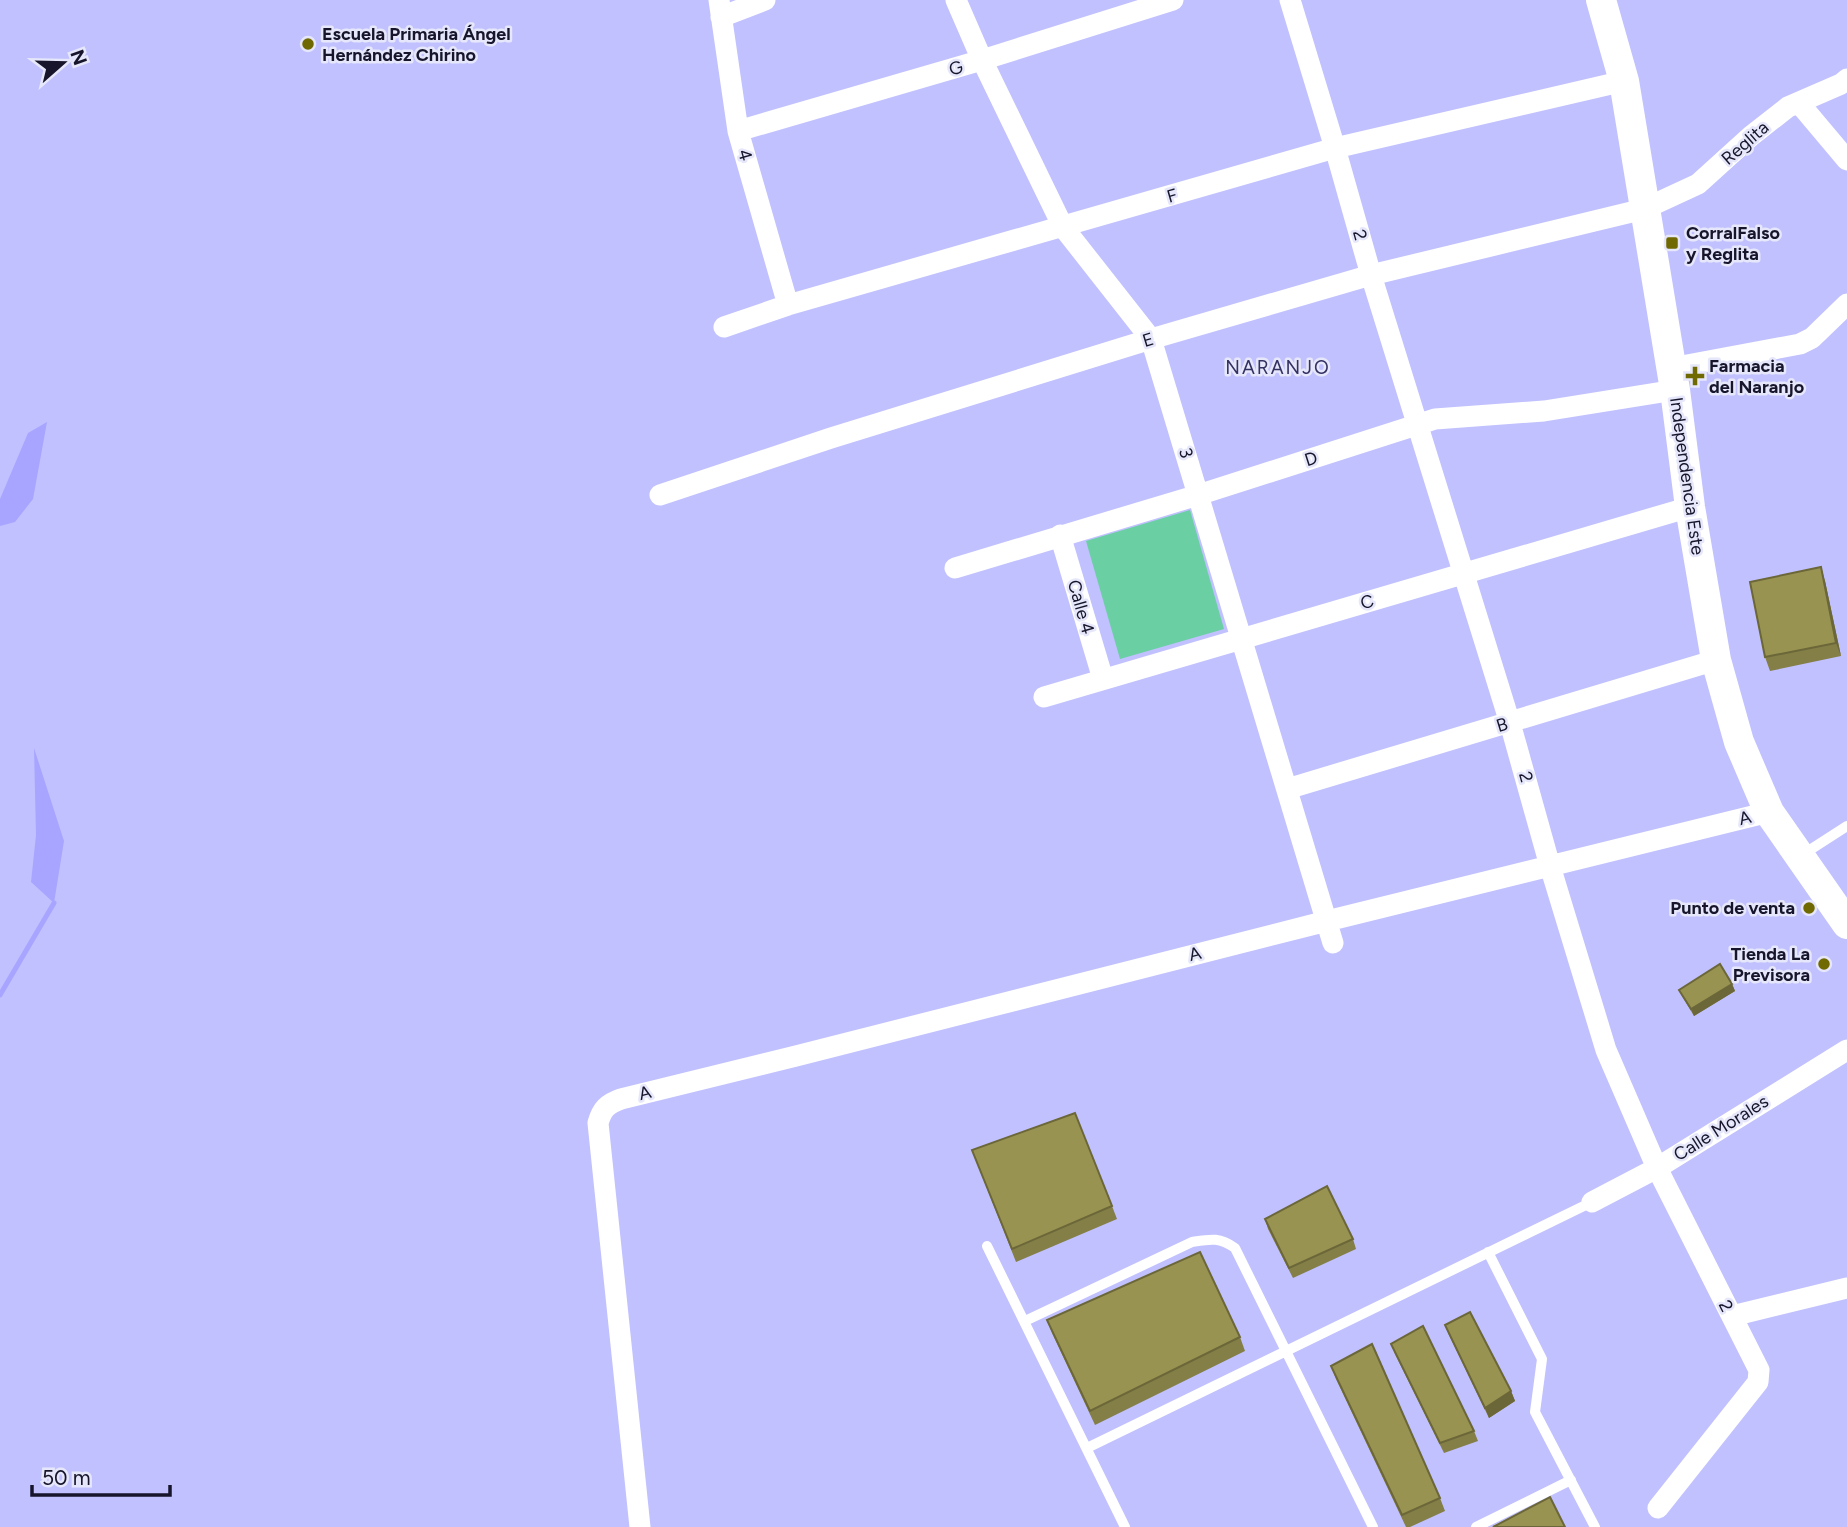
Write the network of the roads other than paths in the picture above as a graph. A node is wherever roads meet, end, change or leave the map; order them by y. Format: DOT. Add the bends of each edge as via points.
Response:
graph roads {
  1 [pos="765,0"];
  2 [pos="956,0"];
  3 [pos="1173,0"];
  4 [pos="1290,0"];
  5 [pos="1601,0"];
  6 [pos="720,9"];
  7 [pos="982,60"];
  8 [pos="1847,79"];
  9 [pos="1624,81"];
  10 [pos="1799,103"];
  11 [pos="738,131"];
  12 [pos="1335,148"];
  13 [pos="1847,160"];
  14 [pos="1644,209"];
  15 [pos="1063,227"];
  16 [pos="1371,275"];
  17 [pos="1847,304"];
  18 [pos="788,305"];
  19 [pos="724,327"];
  20 [pos="1151,339"];
  21 [pos="1673,379"];
  22 [pos="1418,424"];
  23 [pos="660,495"];
  24 [pos="1198,495"];
  25 [pos="1690,507"];
  26 [pos="1060,535"];
  27 [pos="955,568"];
  28 [pos="1464,573"];
  29 [pos="1241,639"];
  30 [pos="1716,660"];
  31 [pos="1103,679"];
  32 [pos="1044,696"];
  33 [pos="1510,723"];
  34 [pos="1287,789"];
  35 [pos="1769,812"];
  36 [pos="1847,826"];
  37 [pos="1800,856"];
  38 [pos="1550,866"];
  39 [pos="1326,921"];
  40 [pos="1847,924"];
  41 [pos="1334,943"];
  42 [pos="1847,1050"];
  43 [pos="1657,1168"];
  44 [pos="1592,1202"];
  45 [pos="987,1246"];
  46 [pos="1488,1252"];
  47 [pos="1847,1288"];
  48 [pos="1732,1316"];
  49 [pos="1025,1321"];
  50 [pos="1286,1351"];
  51 [pos="1087,1448"];
  52 [pos="1570,1480"];
  53 [pos="1658,1508"];
  54 [pos="640,1527"];
  55 [pos="1125,1527"];
  56 [pos="1373,1527"];
  57 [pos="1476,1527"];
  58 [pos="1595,1527"];
  1 -- 6 [label="street"];
  2 -- 7 [label="street, 3"];
  3 -- 7 [label="street, G"];
  4 -- 12 [label="street, 2"];
  5 -- 9 [label="main road, Independencia Este"];
  6 -- 11 [label="street, 4"];
  7 -- 11 [label="street, G"];
  7 -- 15 [label="street, 3"];
  8 -- 10 [label="street, Reglita"];
  9 -- 12 [label="street, F"];
  9 -- 14 [label="main road, Independencia Este"];
  10 -- 13 [label="street"];
  10 -- 14 [label="street, Reglita" via="1751,136 1698,184"];
  11 -- 18 [label="street, 4"];
  12 -- 15 [label="street, F"];
  12 -- 16 [label="street, 2"];
  14 -- 16 [label="street, E"];
  14 -- 21 [label="main road, Independencia Este"];
  15 -- 18 [label="street, F"];
  15 -- 20 [label="street, 3"];
  16 -- 20 [label="street, E"];
  16 -- 22 [label="street, 2"];
  17 -- 21 [label="street, D" via="1800,344"];
  18 -- 19 [label="street, F"];
  20 -- 23 [label="street, E"];
  20 -- 24 [label="street, 3"];
  21 -- 22 [label="street, D" via="1544,411"];
  21 -- 25 [label="main road, Independencia Este"];
  22 -- 24 [label="street, D"];
  22 -- 28 [label="street, 2"];
  24 -- 26 [label="street, D"];
  24 -- 29 [label="street, 3"];
  25 -- 28 [label="street, C"];
  25 -- 30 [label="main road, Independencia Este"];
  26 -- 27 [label="street, D"];
  26 -- 31 [label="street, Calle 4"];
  28 -- 29 [label="street, C"];
  28 -- 33 [label="street, 2"];
  29 -- 31 [label="street, C"];
  29 -- 34 [label="street, 3"];
  30 -- 33 [label="street, B"];
  30 -- 35 [label="main road, Independencia Este" via="1740,742"];
  31 -- 32 [label="street, C"];
  33 -- 34 [label="street, B"];
  33 -- 38 [label="street, 2"];
  34 -- 39 [label="street, 3"];
  35 -- 37 [label="main road, Independencia Este"];
  35 -- 38 [label="street, A"];
  36 -- 37 [label="lane"];
  37 -- 40 [label="main road, Independencia Este"];
  38 -- 39 [label="street, A"];
  38 -- 43 [label="street, 2" via="1606,1050"];
  39 -- 41 [label="street, 3"];
  39 -- 54 [label="street, A" via="621,1099 602,1110 598,1123"];
  42 -- 43 [label="street, Calle Morales"];
  43 -- 44 [label="street, Calle Morales"];
  43 -- 48 [label="street, 2"];
  44 -- 46 [label="lane"];
  45 -- 49 [label="lane"];
  46 -- 50 [label="lane"];
  46 -- 52 [label="lane" via="1542,1359 1535,1412"];
  47 -- 48 [label="street"];
  48 -- 53 [label="street, 2" via="1759,1370 1758,1382"];
  49 -- 50 [label="lane" via="1192,1242 1213,1238 1235,1248"];
  49 -- 51 [label="lane"];
  50 -- 51 [label="lane"];
  50 -- 56 [label="lane"];
  51 -- 55 [label="lane"];
  52 -- 57 [label="lane"];
  52 -- 58 [label="lane"];
}
